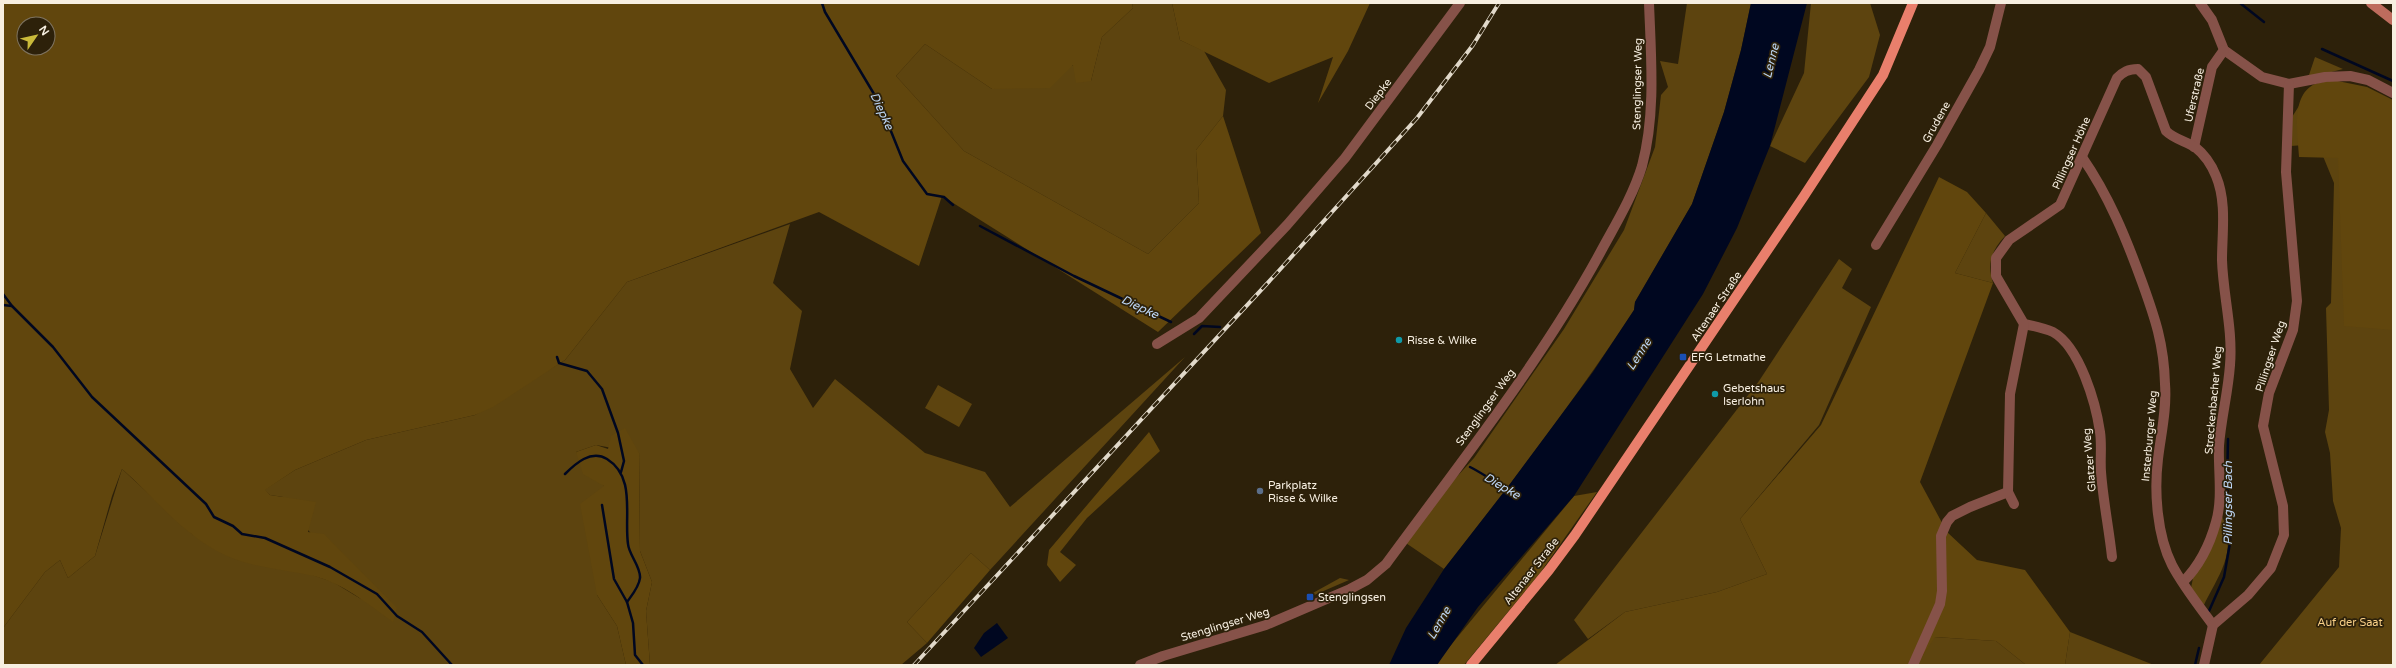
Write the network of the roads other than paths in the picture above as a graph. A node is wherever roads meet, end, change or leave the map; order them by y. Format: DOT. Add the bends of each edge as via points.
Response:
graph roads {
  1 [pos="1460,3"];
  2 [pos="1649,3"];
  3 [pos="1913,3"];
  4 [pos="2002,3"];
  5 [pos="2200,3"];
  6 [pos="2371,3"];
  7 [pos="2393,20"];
  8 [pos="2224,50"];
  9 [pos="2289,84"];
  10 [pos="2393,93"];
  11 [pos="2194,147"];
  12 [pos="2082,157"];
  13 [pos="1876,245"];
  14 [pos="2024,324"];
  15 [pos="1157,344"];
  16 [pos="2008,492"];
  17 [pos="2014,504"];
  18 [pos="2112,557"];
  19 [pos="2183,582"];
  20 [pos="2213,625"];
  21 [pos="1140,665"];
  22 [pos="1471,665"];
  23 [pos="1913,665"];
  24 [pos="2204,665"];
  1 -- 15 [label="street, Diepke" via="1345,158 1287,225 1192,324"];
  2 -- 21 [label="street, Stenglingser Weg" via="1649,132 1642,167 1624,208 1549,339 1386,564 1367,580 1350,589 1266,625"];
  3 -- 22 [label="main road, Altenaer Straße" via="1883,75 1804,196 1575,535 1550,570"];
  4 -- 13 [label="street, Grudene" via="1990,47 1979,70"];
  5 -- 8 [label="street" via="2212,20"];
  6 -- 7 [label="main road"];
  8 -- 9 [label="street" via="2262,77"];
  8 -- 11 [label="street, Uferstraße" via="2212,67"];
  9 -- 10 [label="street" via="2325,77 2350,76 2368,80"];
  9 -- 20 [label="street, Pillingser Weg" via="2286,172 2297,301 2293,330 2269,393 2263,426 2283,506 2284,535 2271,568 2248,595"];
  11 -- 12 [label="street, Pillingser Höhe" via="2170,136 2166,131 2146,77 2138,69 2132,69 2117,78"];
  11 -- 19 [label="street, Streckenbacher Weg" via="2211,166 2220,187 2230,365 2219,447 2216,521 2197,564"];
  12 -- 14 [label="street, Pillingser Höhe" via="2060,205 2009,240 1996,258 1996,276"];
  12 -- 19 [label="street, Insterburger Weg" via="2115,214 2130,247 2161,339 2165,390 2156,484 2164,540 2172,565"];
  14 -- 16 [label="street" via="2010,394"];
  14 -- 18 [label="street, Glatzer Weg" via="2049,331 2063,341 2081,369 2093,398 2100,433 2101,472"];
  16 -- 17 [label="street"];
  16 -- 23 [label="street" via="1970,507 1952,516 1947,522 1941,536 1940,604"];
  19 -- 20 [label="street, Insterburger Weg"];
  20 -- 24 [label="street"];
}
